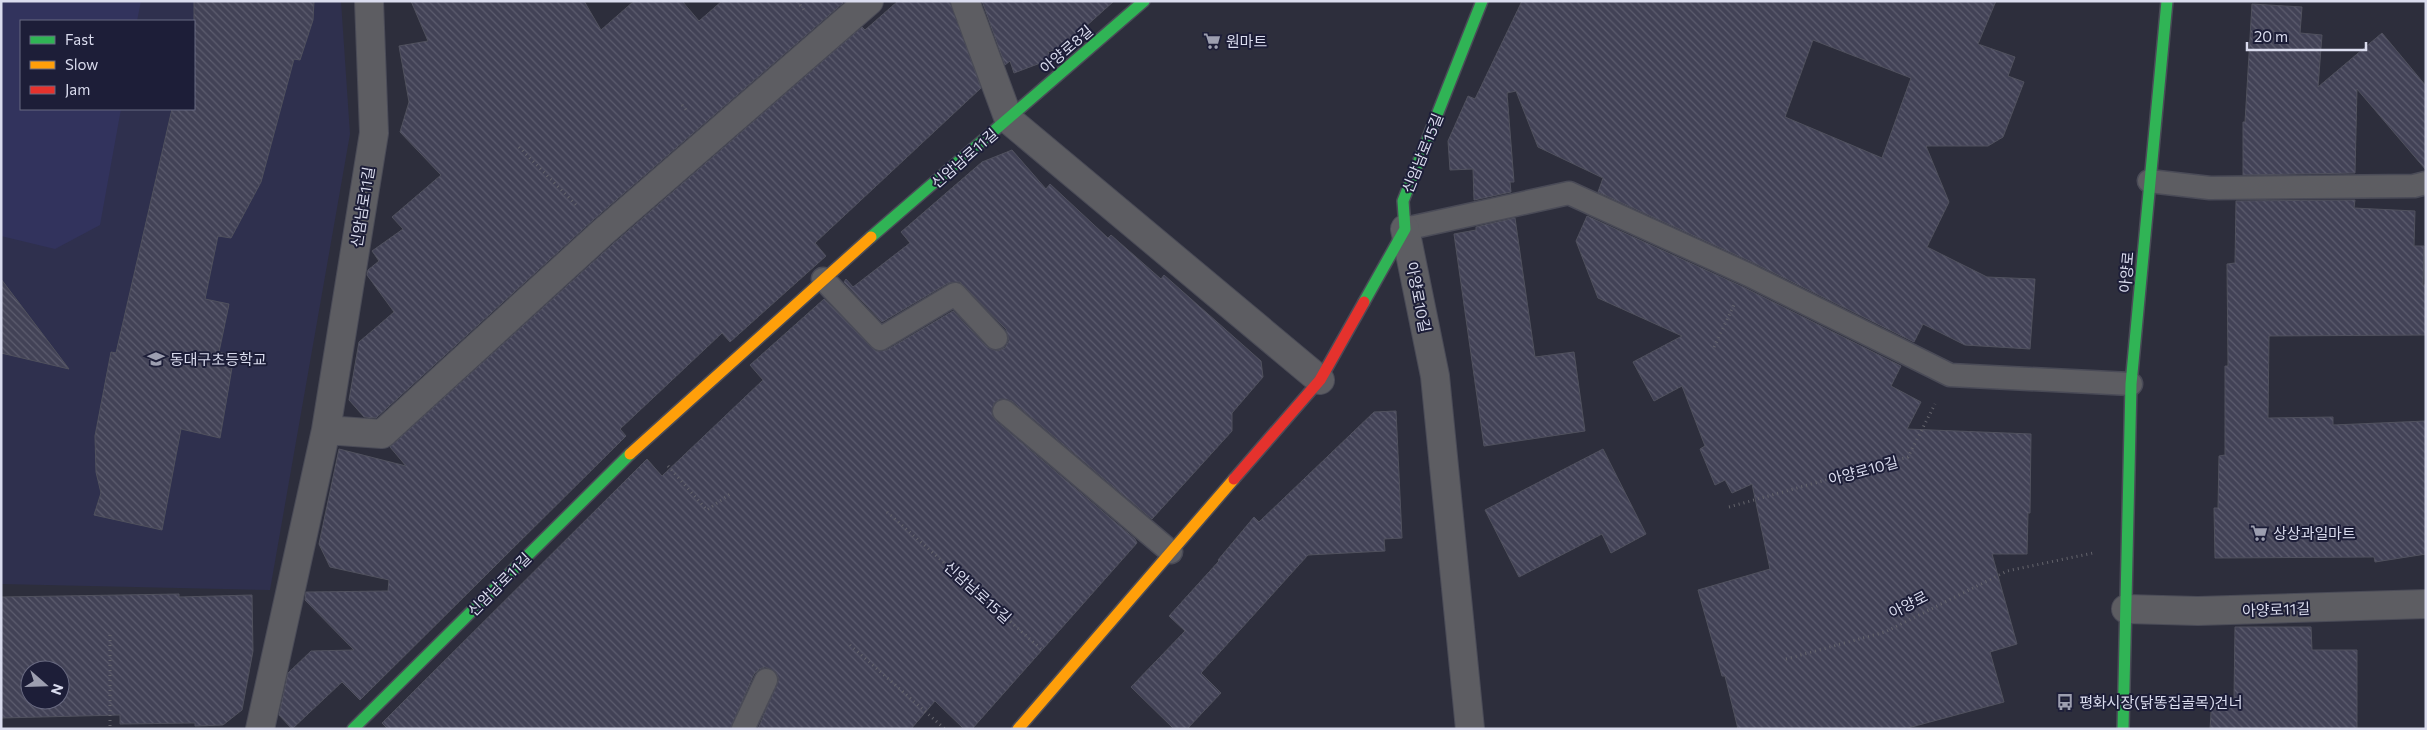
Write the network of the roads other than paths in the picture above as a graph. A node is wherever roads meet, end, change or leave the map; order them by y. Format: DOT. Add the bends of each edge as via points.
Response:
graph roads {
  1 [pos="369,1"];
  2 [pos="869,1"];
  3 [pos="965,1"];
  4 [pos="1144,1"];
  5 [pos="1482,1"];
  6 [pos="2167,1"];
  7 [pos="1009,120"];
  8 [pos="2148,181"];
  9 [pos="2426,183"];
  10 [pos="1405,229"];
  11 [pos="823,279"];
  12 [pos="996,338"];
  13 [pos="1320,380"];
  14 [pos="2132,384"];
  15 [pos="1004,411"];
  16 [pos="326,430"];
  17 [pos="1171,552"];
  18 [pos="2426,604"];
  19 [pos="2126,609"];
  20 [pos="766,680"];
  21 [pos="260,729"];
  22 [pos="353,729"];
  23 [pos="743,729"];
  24 [pos="1018,729"];
  25 [pos="1470,729"];
  26 [pos="2123,729"];
  1 -- 16 [label="street, 신암남로11길" via="374,133"];
  2 -- 16 [label="street" via="603,232 382,434"];
  3 -- 7 [label="street, 신암남로11길"];
  4 -- 7 [label="street, 아양로8길"];
  5 -- 10 [label="street, 신암남로15길" via="1403,201"];
  6 -- 8 [label="street, 아양로"];
  7 -- 11 [label="street, 신암남로11길"];
  7 -- 13 [label="street"];
  8 -- 9 [label="lane" via="2210,188 2414,186"];
  8 -- 14 [label="street, 아양로"];
  10 -- 13 [label="street"];
  10 -- 14 [label="lane" via="1569,193 1749,275 1950,375"];
  10 -- 25 [label="street, 아양로10길" via="1434,376"];
  11 -- 12 [label="lane" via="880,339 955,294"];
  11 -- 22 [label="street, 신암남로11길" via="645,439"];
  13 -- 17 [label="street"];
  14 -- 19 [label="street, 아양로"];
  15 -- 17 [label="lane"];
  16 -- 21 [label="street, 신암남로11길"];
  17 -- 24 [label="street"];
  18 -- 19 [label="street, 아양로11길" via="2198,611"];
  19 -- 26 [label="street, 아양로"];
  20 -- 23 [label="lane"];
}
